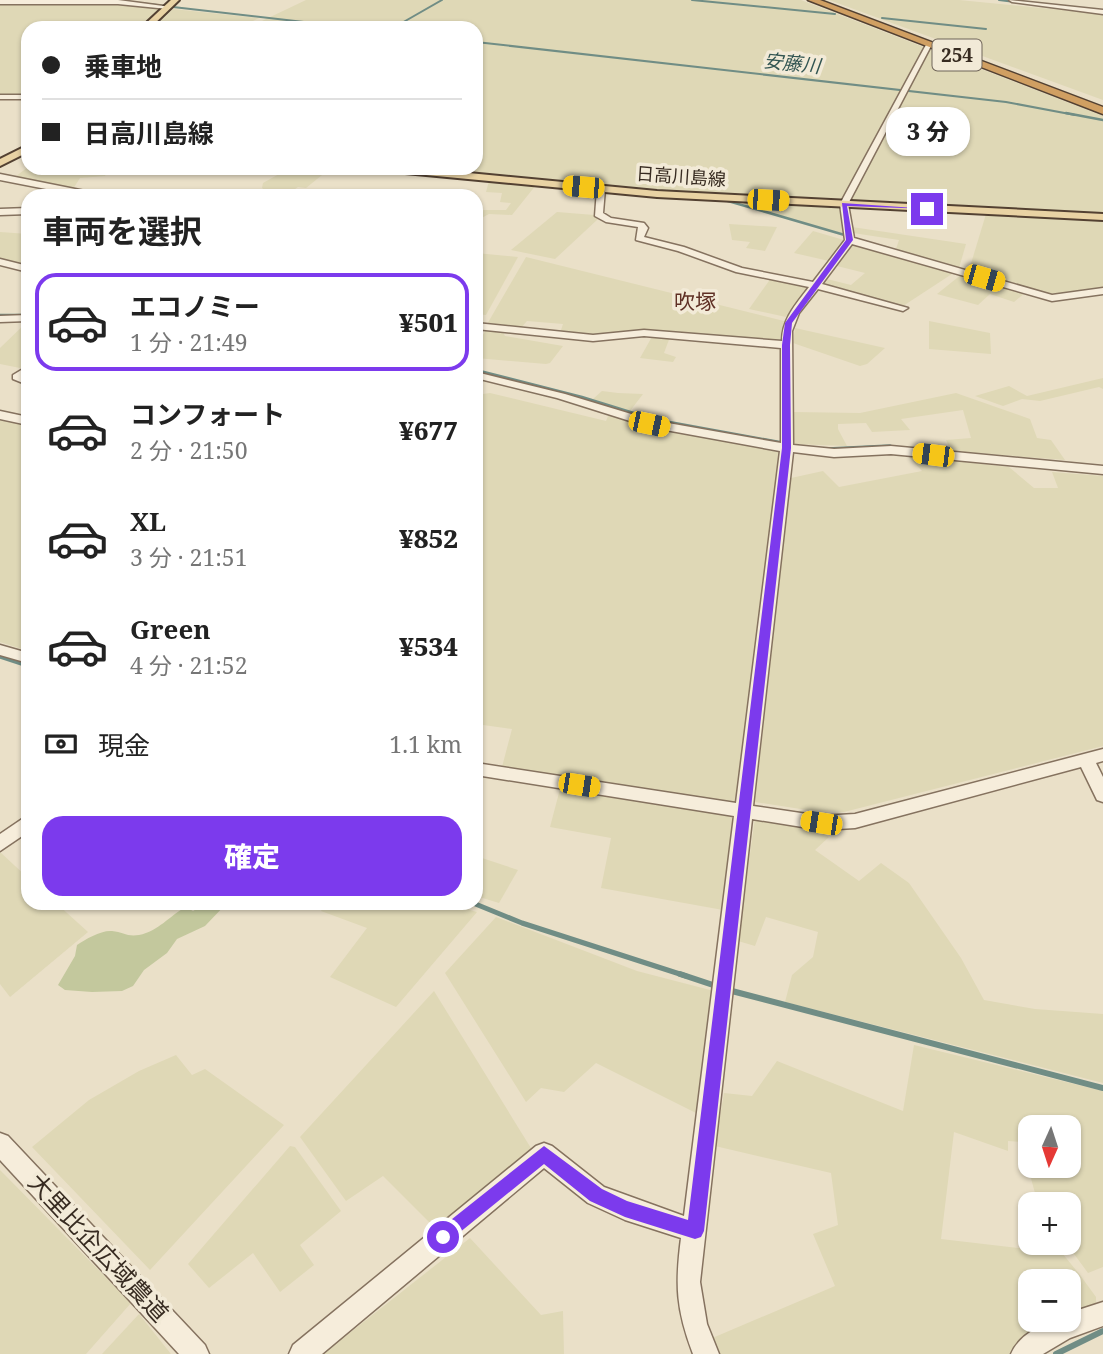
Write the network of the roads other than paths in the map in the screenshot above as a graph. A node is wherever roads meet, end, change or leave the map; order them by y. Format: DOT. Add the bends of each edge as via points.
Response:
graph roads {
  1 [pos="174,0"];
  2 [pos="812,0"];
  3 [pos="820,0"];
  4 [pos="1012,0"];
  5 [pos="0,2"];
  6 [pos="168,7"];
  7 [pos="1103,12"];
  8 [pos="153,21"];
  9 [pos="929,44"];
  10 [pos="0,97"];
  11 [pos="21,97"];
  12 [pos="1103,108"];
  13 [pos="21,147"];
  14 [pos="0,149"];
  15 [pos="21,150"];
  16 [pos="0,163"];
  17 [pos="456,175"];
  18 [pos="0,177"];
  19 [pos="59,189"];
  20 [pos="601,189"];
  21 [pos="844,204"];
  22 [pos="21,211"];
  23 [pos="0,212"];
  24 [pos="1103,217"];
  25 [pos="850,240"];
  26 [pos="0,262"];
  27 [pos="21,266"];
  28 [pos="815,285"];
  29 [pos="1103,290"];
  30 [pos="903,308"];
  31 [pos="21,318"];
  32 [pos="0,319"];
  33 [pos="483,327"];
  34 [pos="786,345"];
  35 [pos="483,376"];
  36 [pos="0,415"];
  37 [pos="21,420"];
  38 [pos="787,448"];
  39 [pos="1103,470"];
  40 [pos="0,650"];
  41 [pos="21,655"];
  42 [pos="1094,758"];
  43 [pos="483,770"];
  44 [pos="1103,795"];
  45 [pos="743,810"];
  46 [pos="21,828"];
  47 [pos="0,844"];
  48 [pos="0,1144"];
  49 [pos="695,1231"];
  50 [pos="1103,1314"];
  51 [pos="196,1354"];
  52 [pos="302,1354"];
  53 [pos="705,1354"];
  54 [pos="1024,1354"];
  1 -- 6 [label="main road"];
  2 -- 9 [label="highway, 254"];
  3 -- 12 [label="highway, 254"];
  4 -- 7 [label="street"];
  5 -- 6 [label="street" via="118,2"];
  6 -- 8 [label="main road"];
  9 -- 12 [label="highway, 254"];
  9 -- 21 [label="street"];
  10 -- 11 [label="street"];
  13 -- 14 [label="main road"];
  15 -- 16 [label="main road"];
  17 -- 20 [label="main road, 日高川島線"];
  18 -- 19 [label="street"];
  20 -- 21 [label="main road, 日高川島線"];
  20 -- 28 [label="street" via="597,214 640,225 639,238 740,270"];
  21 -- 24 [label="main road, 日高川島線"];
  21 -- 25 [label="street"];
  22 -- 23 [label="street"];
  25 -- 28 [label="street"];
  25 -- 29 [label="street" via="1052,298"];
  26 -- 27 [label="street"];
  28 -- 30 [label="street"];
  28 -- 34 [label="street" via="789,323"];
  31 -- 32 [label="street"];
  33 -- 34 [label="street" via="593,338 644,333"];
  34 -- 38 [label="street"];
  35 -- 38 [label="street" via="649,424"];
  36 -- 37 [label="street"];
  38 -- 39 [label="street" via="834,453 891,450"];
  38 -- 45 [label="street"];
  40 -- 41 [label="street"];
  42 -- 44 [label="street"];
  42 -- 45 [label="street" via="855,821 821,823"];
  43 -- 45 [label="street"];
  45 -- 49 [label="street"];
  46 -- 47 [label="street"];
  48 -- 51 [label="street, 大里比企広域農道"];
  49 -- 52 [label="street" via="596,1195 544,1154"];
  49 -- 53 [label="street" via="688,1282 694,1324"];
  50 -- 54 [label="street" via="1063,1328"];
}
